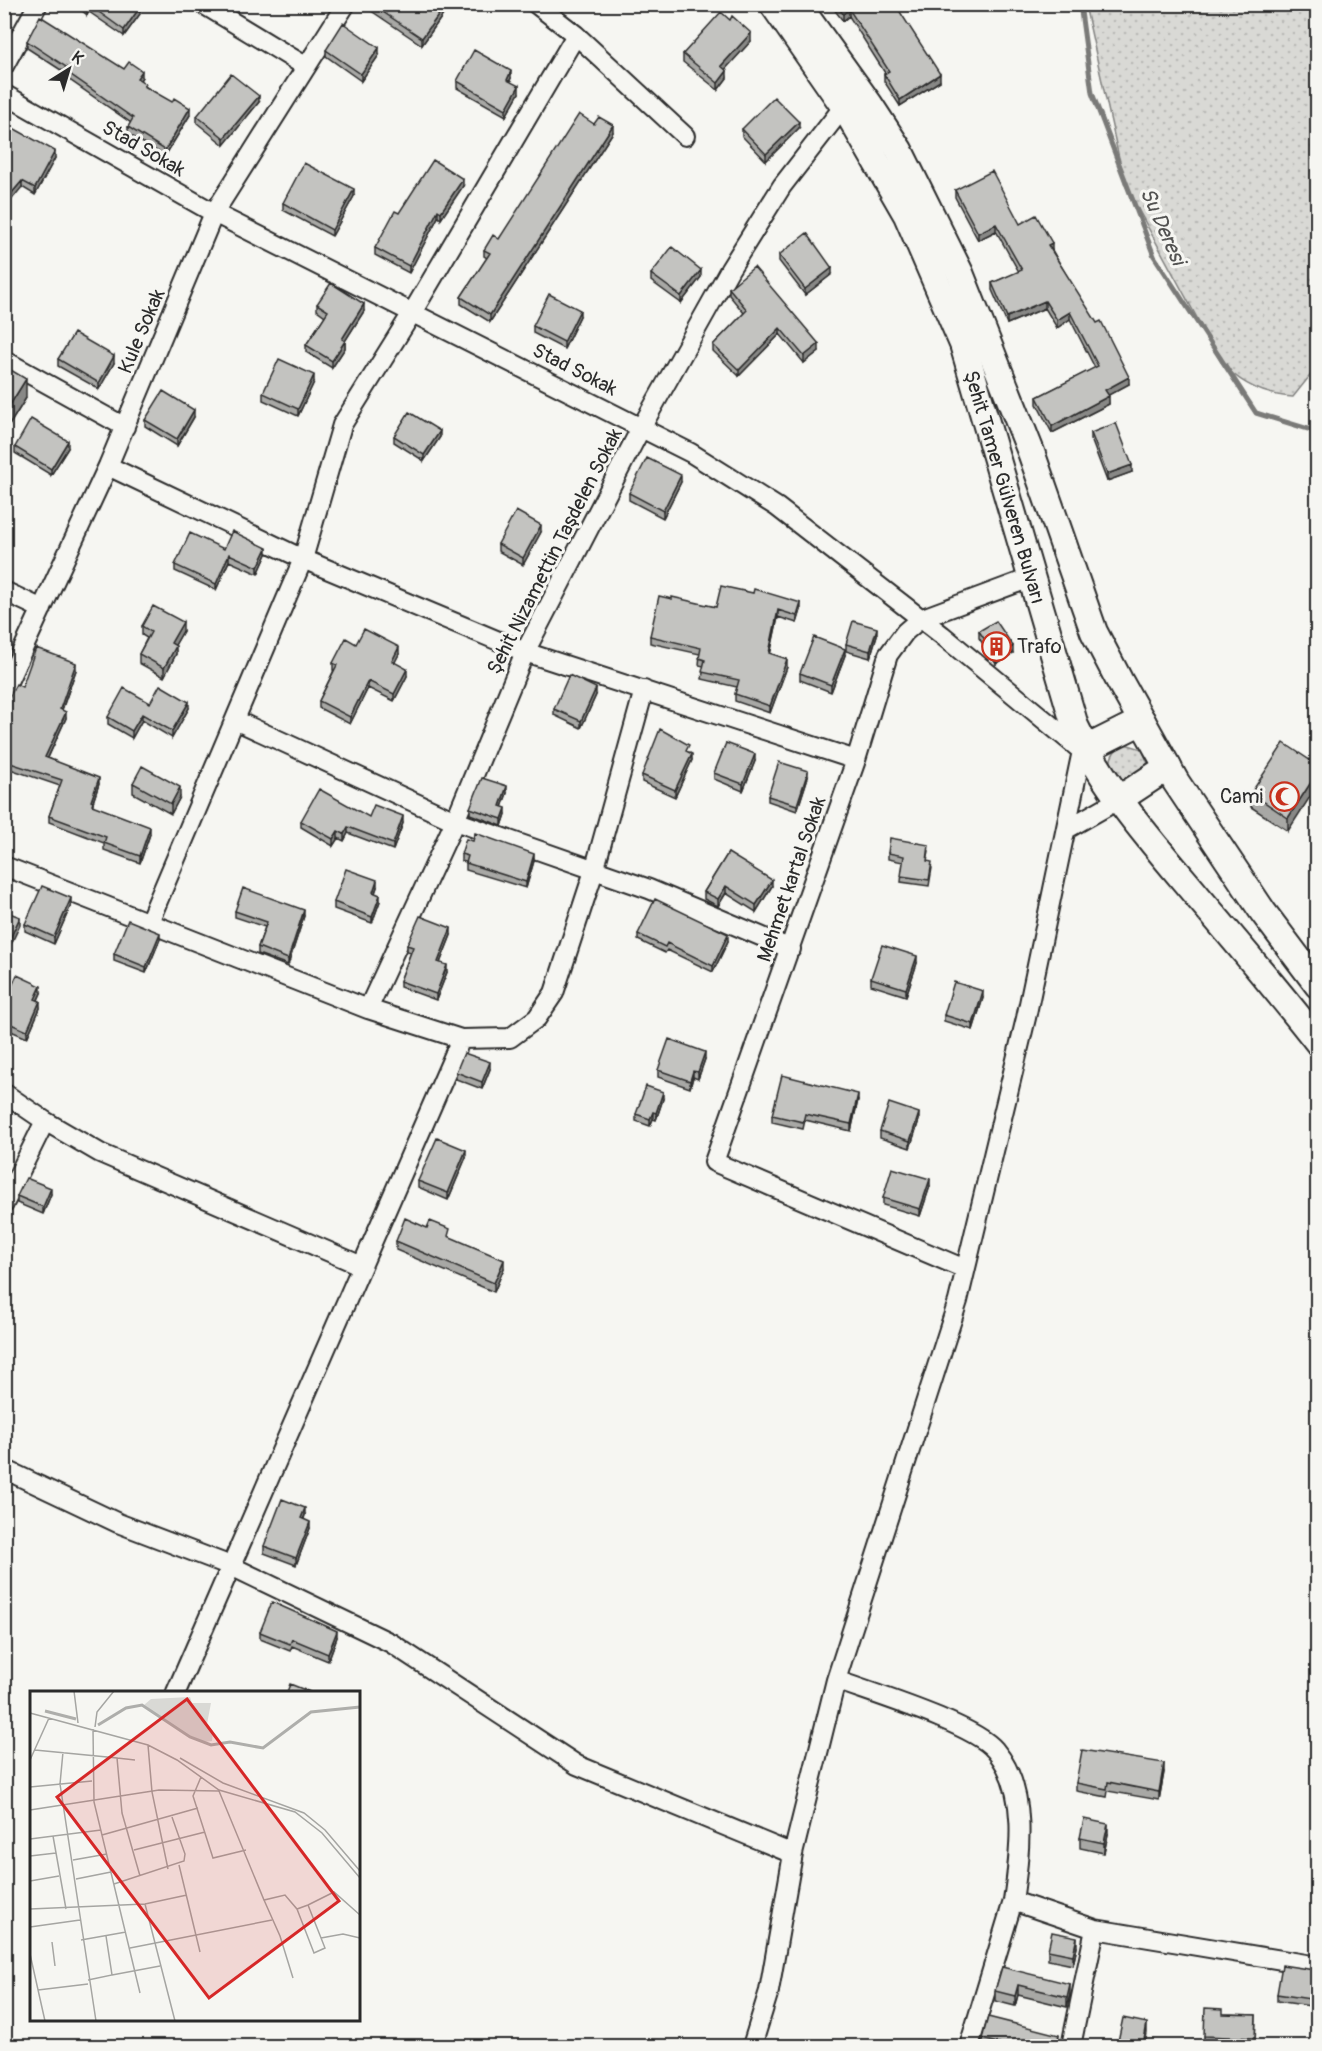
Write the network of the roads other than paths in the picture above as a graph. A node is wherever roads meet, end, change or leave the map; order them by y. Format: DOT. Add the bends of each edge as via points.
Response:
graph roads {
  1 [pos="38,4"];
  2 [pos="203,4"];
  3 [pos="346,4"];
  4 [pos="536,4"];
  5 [pos="773,4"];
  6 [pos="797,4"];
  7 [pos="576,35"];
  8 [pos="4,66"];
  9 [pos="305,66"];
  10 [pos="4,94"];
  11 [pos="844,106"];
  12 [pos="685,136"];
  13 [pos="214,213"];
  14 [pos="412,313"];
  15 [pos="4,360"];
  16 [pos="124,427"];
  17 [pos="641,428"];
  18 [pos="108,466"];
  19 [pos="303,559"];
  20 [pos="1033,577"];
  21 [pos="4,591"];
  22 [pos="42,609"];
  23 [pos="920,619"];
  24 [pos="525,652"];
  25 [pos="4,690"];
  26 [pos="644,690"];
  27 [pos="235,720"];
  28 [pos="1142,721"];
  29 [pos="1084,750"];
  30 [pos="856,760"];
  31 [pos="1168,767"];
  32 [pos="1118,800"];
  33 [pos="455,821"];
  34 [pos="1066,829"];
  35 [pos="4,866"];
  36 [pos="594,871"];
  37 [pos="149,922"];
  38 [pos="791,949"];
  39 [pos="1317,985"];
  40 [pos="368,1009"];
  41 [pos="460,1039"];
  42 [pos="1317,1042"];
  43 [pos="4,1093"];
  44 [pos="45,1122"];
  45 [pos="4,1204"];
  46 [pos="362,1266"];
  47 [pos="965,1269"];
  48 [pos="4,1469"];
  49 [pos="231,1566"];
  50 [pos="836,1680"];
  51 [pos="176,1691"];
  52 [pos="793,1854"];
  53 [pos="1013,1901"];
  54 [pos="1095,1929"];
  55 [pos="1317,1966"];
  56 [pos="752,2046"];
  57 [pos="969,2046"];
  58 [pos="1071,2046"];
  1 -- 8 [label="street"];
  2 -- 9 [label="street"];
  3 -- 9 [label="street, Kule Sokak"];
  4 -- 7 [label="street"];
  5 -- 11 [label="main road, Şehit Tamer Gülveren Bulvarı"];
  6 -- 28 [label="main road, Şehit Tamer Gülveren Bulvarı" via="899,150 960,273 1031,452 1094,632"];
  7 -- 12 [label="street"];
  7 -- 14 [label="street"];
  9 -- 13 [label="street, Kule Sokak"];
  10 -- 13 [label="street, Stad Sokak"];
  11 -- 17 [label="street, Şehit Nizamettin Taşdelen Sokak" via="782,186"];
  11 -- 20 [label="main road, Şehit Tamer Gülveren Bulvarı" via="907,215 963,344"];
  13 -- 14 [label="street, Stad Sokak"];
  13 -- 16 [label="street, Kule Sokak"];
  14 -- 17 [label="street, Stad Sokak"];
  14 -- 19 [label="street" via="342,425"];
  15 -- 16 [label="street"];
  16 -- 18 [label="street, Kule Sokak"];
  17 -- 23 [label="street, Stad Sokak" via="691,453 777,507"];
  17 -- 24 [label="street, Şehit Nizamettin Taşdelen Sokak"];
  18 -- 19 [label="street"];
  18 -- 22 [label="street, Kule Sokak"];
  19 -- 24 [label="street"];
  19 -- 27 [label="street"];
  20 -- 23 [label="street"];
  20 -- 29 [label="main road, Şehit Tamer Gülveren Bulvarı"];
  21 -- 22 [label="street"];
  22 -- 25 [label="street, Kule Sokak"];
  23 -- 29 [label="street, Stad Sokak"];
  23 -- 30 [label="street, Mehmet kartal Sokak" via="904,632 888,655"];
  24 -- 26 [label="street"];
  24 -- 33 [label="street, Şehit Nizamettin Taşdelen Sokak"];
  26 -- 30 [label="street"];
  26 -- 36 [label="street"];
  27 -- 33 [label="street"];
  27 -- 37 [label="street"];
  28 -- 29 [label="main road"];
  28 -- 31 [label="main road, Şehit Tamer Gülveren Bulvarı"];
  29 -- 32 [label="main road, Şehit Tamer Gülveren Bulvarı"];
  29 -- 34 [label="street"];
  30 -- 38 [label="street, Mehmet kartal Sokak"];
  31 -- 32 [label="main road"];
  31 -- 39 [label="main road, Şehit Tamer Gülveren Bulvarı" via="1263,912"];
  32 -- 34 [label="street"];
  32 -- 42 [label="main road, Şehit Tamer Gülveren Bulvarı"];
  33 -- 36 [label="street"];
  33 -- 40 [label="street, Şehit Nizamettin Taşdelen Sokak"];
  34 -- 47 [label="street" via="1026,1018"];
  35 -- 37 [label="street"];
  36 -- 38 [label="street" via="649,889"];
  36 -- 41 [label="street" via="554,993 537,1018 510,1038"];
  37 -- 40 [label="street"];
  38 -- 47 [label="street, Mehmet kartal Sokak" via="714,1162"];
  40 -- 41 [label="street"];
  41 -- 46 [label="street"];
  43 -- 44 [label="street"];
  44 -- 45 [label="street"];
  44 -- 46 [label="street" via="100,1153"];
  46 -- 49 [label="street"];
  47 -- 50 [label="street"];
  48 -- 49 [label="street" via="118,1523"];
  49 -- 51 [label="street"];
  49 -- 52 [label="street" via="391,1643 576,1765"];
  50 -- 52 [label="street"];
  50 -- 53 [label="street" via="974,1732 995,1750 1015,1788 1019,1821"];
  52 -- 56 [label="street" via="769,1991"];
  53 -- 54 [label="street"];
  53 -- 57 [label="street"];
  54 -- 55 [label="street"];
  54 -- 58 [label="street"];
}
